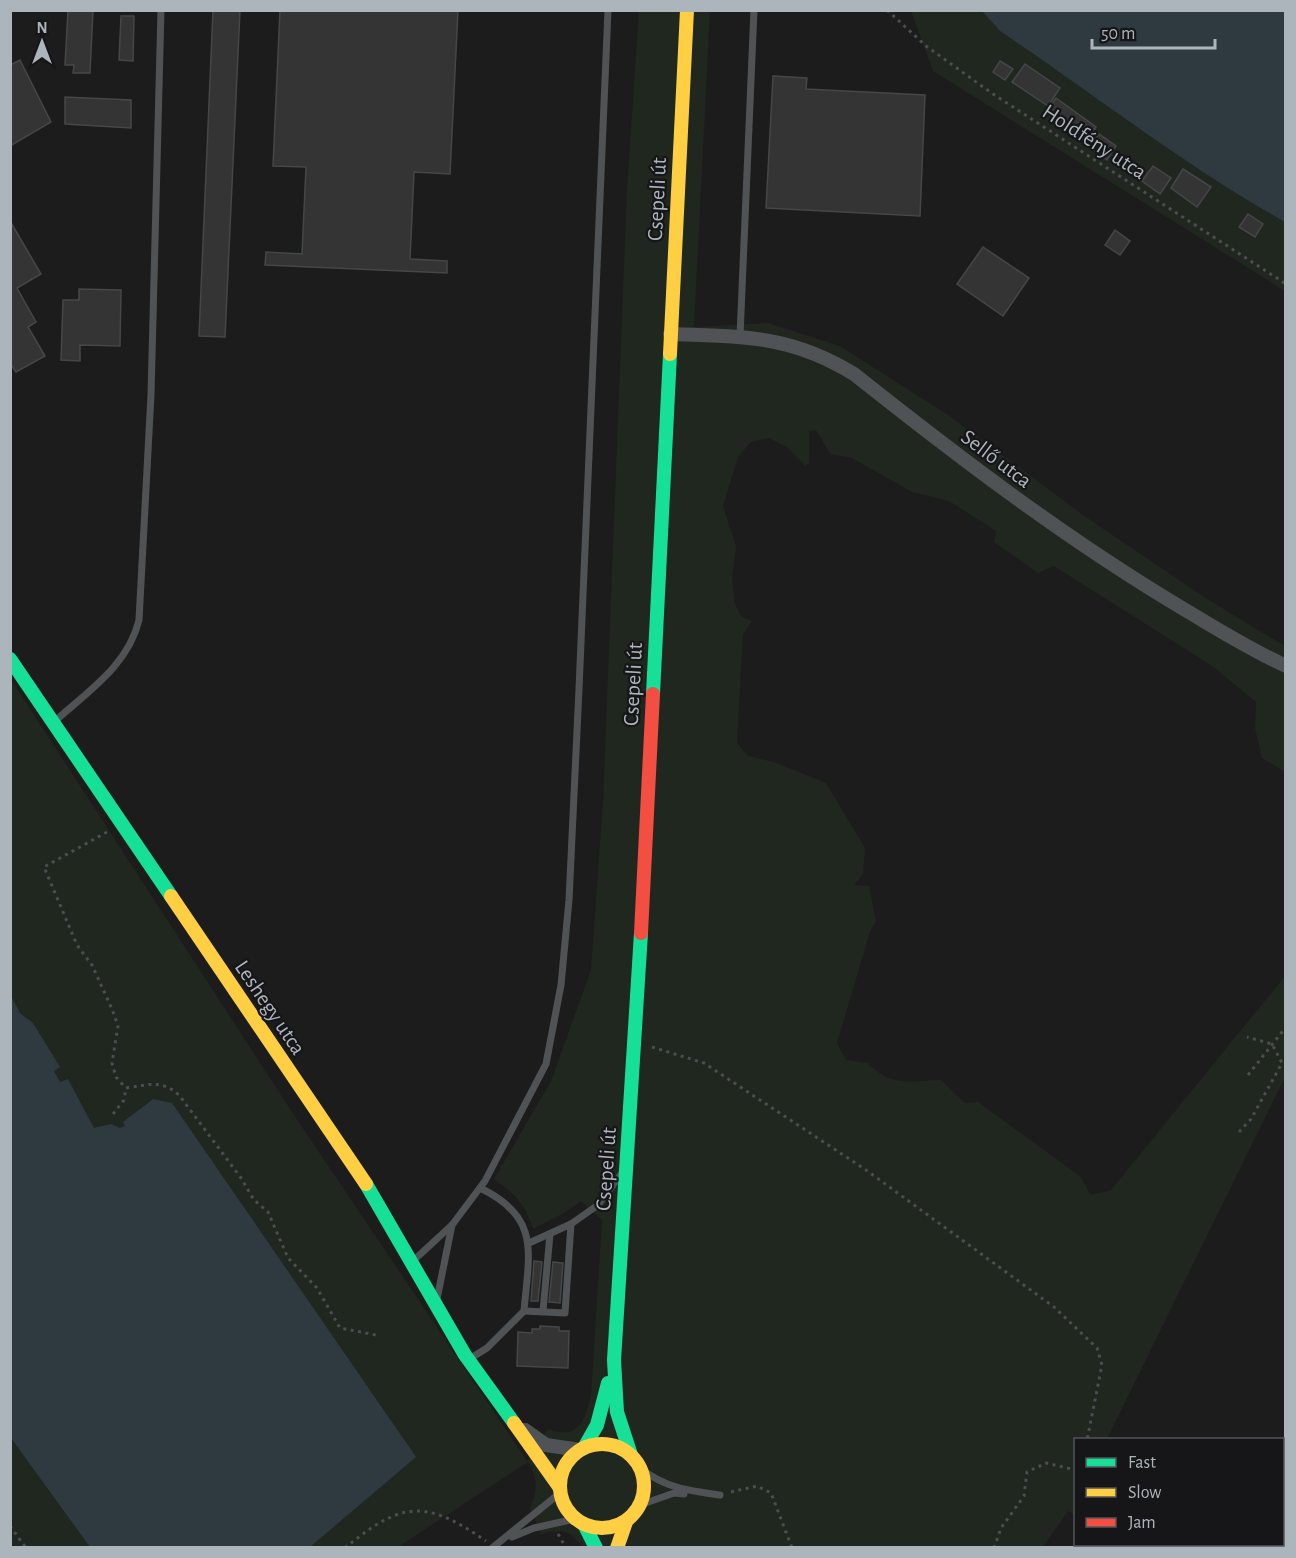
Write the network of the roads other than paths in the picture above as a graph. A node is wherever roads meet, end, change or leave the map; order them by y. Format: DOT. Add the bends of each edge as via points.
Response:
graph roads {
  1 [pos="161,10"];
  2 [pos="608,10"];
  3 [pos="687,10"];
  4 [pos="754,10"];
  5 [pos="670,334"];
  6 [pos="740,336"];
  7 [pos="10,659"];
  8 [pos="1286,666"];
  9 [pos="52,723"];
  10 [pos="625,1169"];
  11 [pos="480,1188"];
  12 [pos="571,1224"];
  13 [pos="453,1225"];
  14 [pos="550,1234"];
  15 [pos="529,1243"];
  16 [pos="414,1260"];
  17 [pos="436,1304"];
  18 [pos="524,1311"];
  19 [pos="543,1311"];
  20 [pos="469,1360"];
  21 [pos="614,1360"];
  22 [pos="486,1386"];
  23 [pos="582,1449"];
  24 [pos="631,1455"];
  25 [pos="640,1468"];
  26 [pos="560,1491"];
  27 [pos="640,1505"];
  28 [pos="579,1522"];
  29 [pos="626,1522"];
  30 [pos="496,1545"];
  31 [pos="596,1548"];
  32 [pos="617,1548"];
  1 -- 9 [label="lane" via="151,395 139,620 135,638 122,661"];
  2 -- 11 [label="lane" via="569,900 561,985 546,1064"];
  3 -- 5 [label="street, Csepeli út"];
  4 -- 6 [label="lane"];
  5 -- 6 [label="street, Sellő utca"];
  5 -- 10 [label="street, Csepeli út" via="635,1044"];
  6 -- 8 [label="street, Sellő utca" via="805,348 854,374 1097,555 1245,646"];
  7 -- 9 [label="street, Leshegy utca"];
  9 -- 16 [label="street, Leshegy utca"];
  10 -- 12 [label="lane" via="598,1205"];
  10 -- 21 [label="street, Csepeli út"];
  11 -- 13 [label="lane"];
  11 -- 15 [label="lane" via="512,1207"];
  12 -- 14 [label="lane"];
  12 -- 19 [label="lane" via="565,1312"];
  13 -- 16 [label="lane"];
  13 -- 17 [label="lane"];
  14 -- 15 [label="lane"];
  14 -- 19 [label="lane"];
  15 -- 18 [label="lane"];
  16 -- 17 [label="street, Leshegy utca"];
  17 -- 20 [label="street, Leshegy utca"];
  18 -- 19 [label="lane"];
  18 -- 20 [label="lane" via="487,1348"];
  20 -- 22 [label="street, Leshegy utca"];
  21 -- 23 [label="street, Csepeli út" via="601,1414"];
  21 -- 24 [label="street, Csepeli út" via="617,1412"];
  22 -- 23 [label="street, Leshegy utca" via="534,1438 556,1448"];
  22 -- 26 [label="street, Leshegy utca"];
  23 -- 24 [label="street" via="609,1444"];
  23 -- 26 [label="street" via="563,1470"];
  24 -- 25 [label="street"];
  25 -- 27 [label="street" via="645,1486"];
  25 -- 27 [label="lane" via="674,1488 720,1495 674,1493"];
  26 -- 28 [label="street" via="565,1507"];
  26 -- 30 [label="lane"];
  27 -- 29 [label="street"];
  28 -- 29 [label="street" via="609,1528"];
  28 -- 30 [label="lane" via="534,1528"];
  28 -- 31 [label="street"];
  29 -- 32 [label="street"];
}
